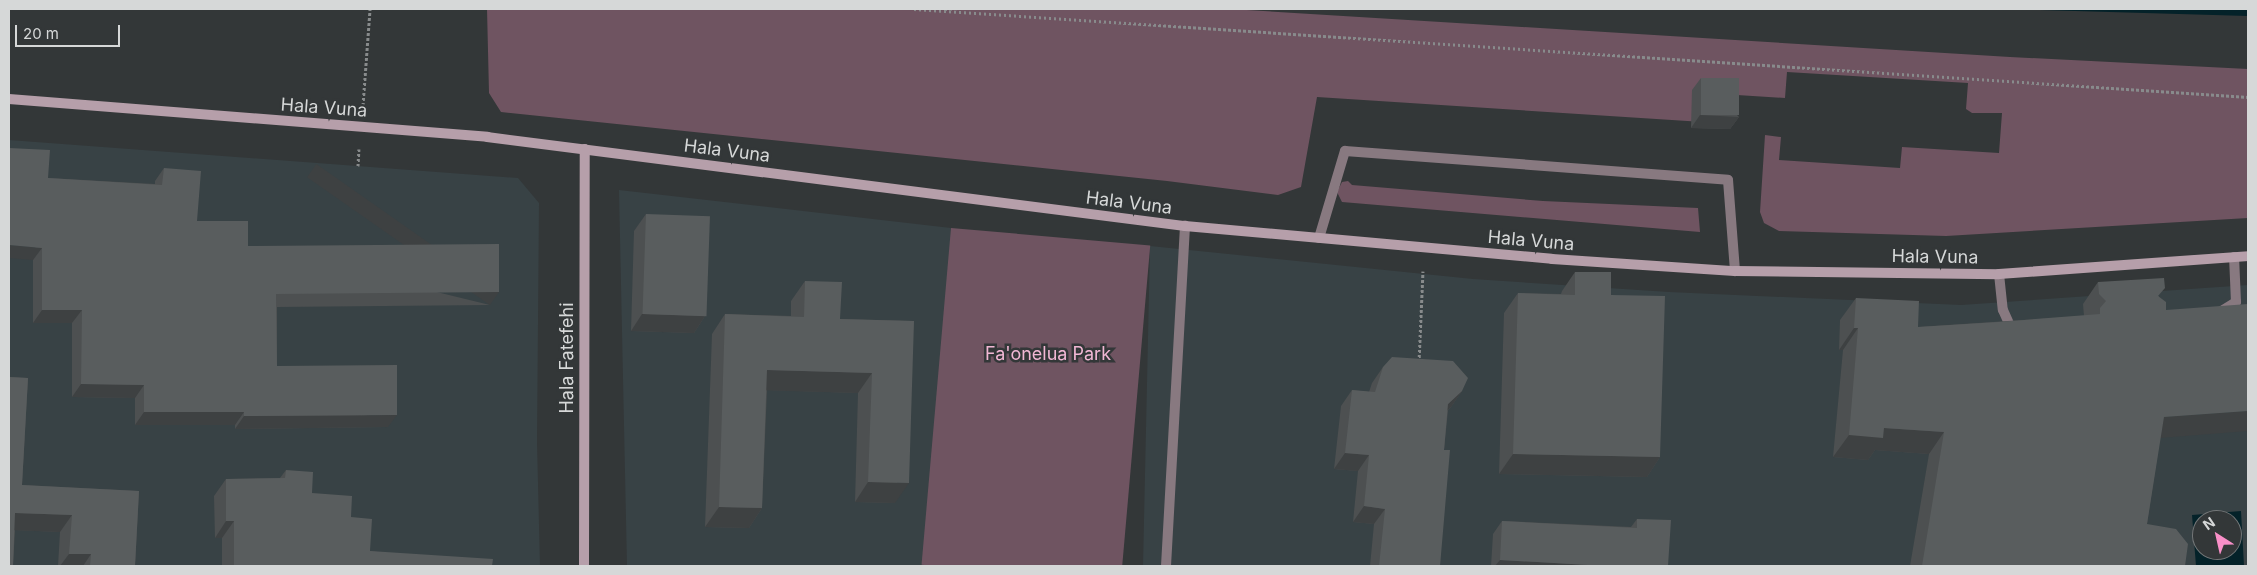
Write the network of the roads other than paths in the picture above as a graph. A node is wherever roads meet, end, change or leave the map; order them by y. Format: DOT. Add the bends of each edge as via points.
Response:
graph roads {
  1 [pos="9,99"];
  2 [pos="585,149"];
  3 [pos="1185,226"];
  4 [pos="1319,238"];
  5 [pos="2248,256"];
  6 [pos="2234,257"];
  7 [pos="1736,270"];
  8 [pos="1999,274"];
  9 [pos="2206,316"];
  10 [pos="2031,330"];
  11 [pos="584,566"];
  12 [pos="1166,566"];
  1 -- 2 [label="main road, Hala Vuna" via="487,137"];
  2 -- 3 [label="main road, Hala Vuna"];
  2 -- 11 [label="main road, Hala Fatefehi"];
  3 -- 4 [label="main road, Hala Vuna"];
  3 -- 12 [label="lane"];
  4 -- 7 [label="main road, Hala Vuna"];
  4 -- 7 [label="lane" via="1345,151 1728,180"];
  5 -- 6 [label="main road, Hala Vuna"];
  6 -- 8 [label="main road, Hala Vuna"];
  6 -- 9 [label="lane" via="2236,302 2227,310"];
  7 -- 8 [label="main road, Hala Vuna"];
  8 -- 10 [label="lane" via="2003,310 2010,326"];
}
